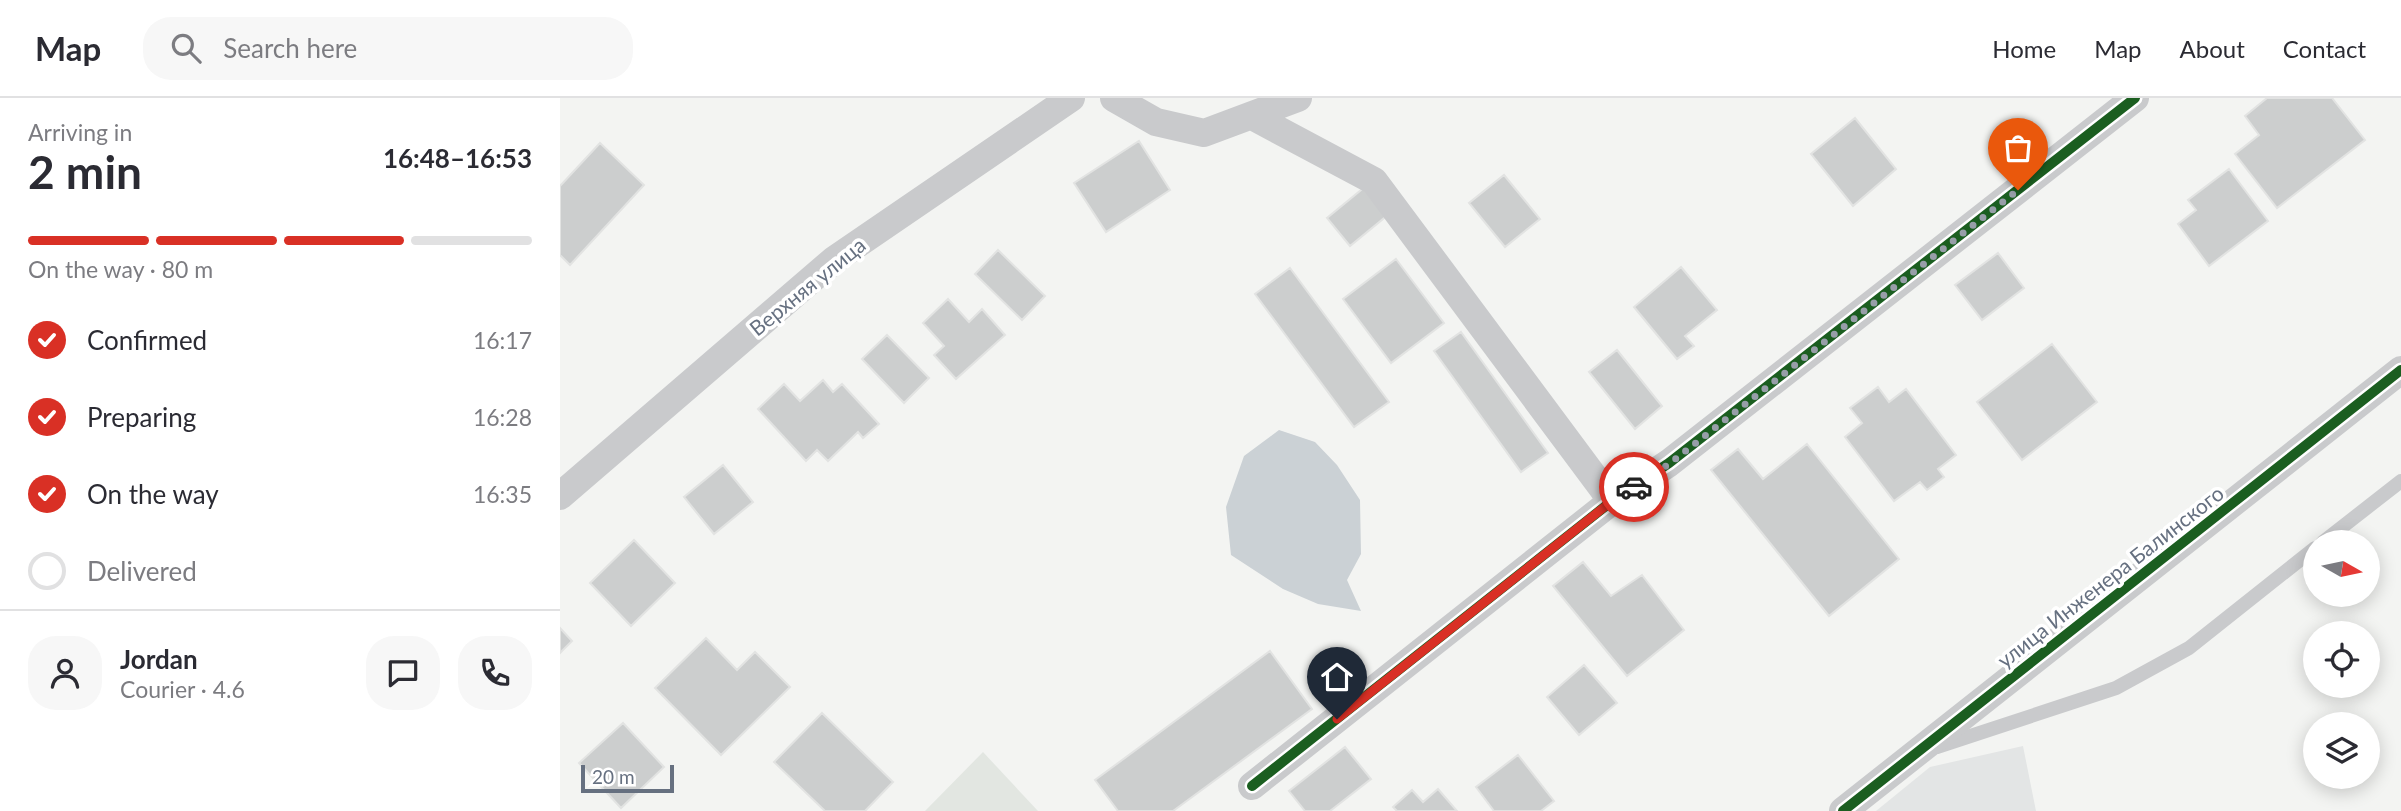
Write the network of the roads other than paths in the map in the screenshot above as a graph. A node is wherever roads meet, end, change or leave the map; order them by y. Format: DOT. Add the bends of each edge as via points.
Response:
graph roads {
  1 [pos="1071,98"];
  2 [pos="1115,98"];
  3 [pos="1297,98"];
  4 [pos="2134,98"];
  5 [pos="1252,116"];
  6 [pos="2401,370"];
  7 [pos="2401,481"];
  8 [pos="560,496"];
  9 [pos="1612,501"];
  10 [pos="2338,530"];
  11 [pos="2303,558"];
  12 [pos="1916,754"];
  13 [pos="1252,786"];
  14 [pos="1843,811"];
  1 -- 8 [label="street, Верхняя улица" via="834,260"];
  2 -- 5 [label="street" via="1156,122 1203,133"];
  3 -- 5 [label="street"];
  4 -- 9 [label="street" via="1669,464"];
  5 -- 9 [label="street" via="1374,181"];
  6 -- 12 [label="street, улица Инженера Балинского"];
  7 -- 10 [label="lane"];
  9 -- 13 [label="street"];
  11 -- 12 [label="lane" via="2189,648 2116,688"];
  12 -- 14 [label="street, улица Инженера Балинского"];
}
